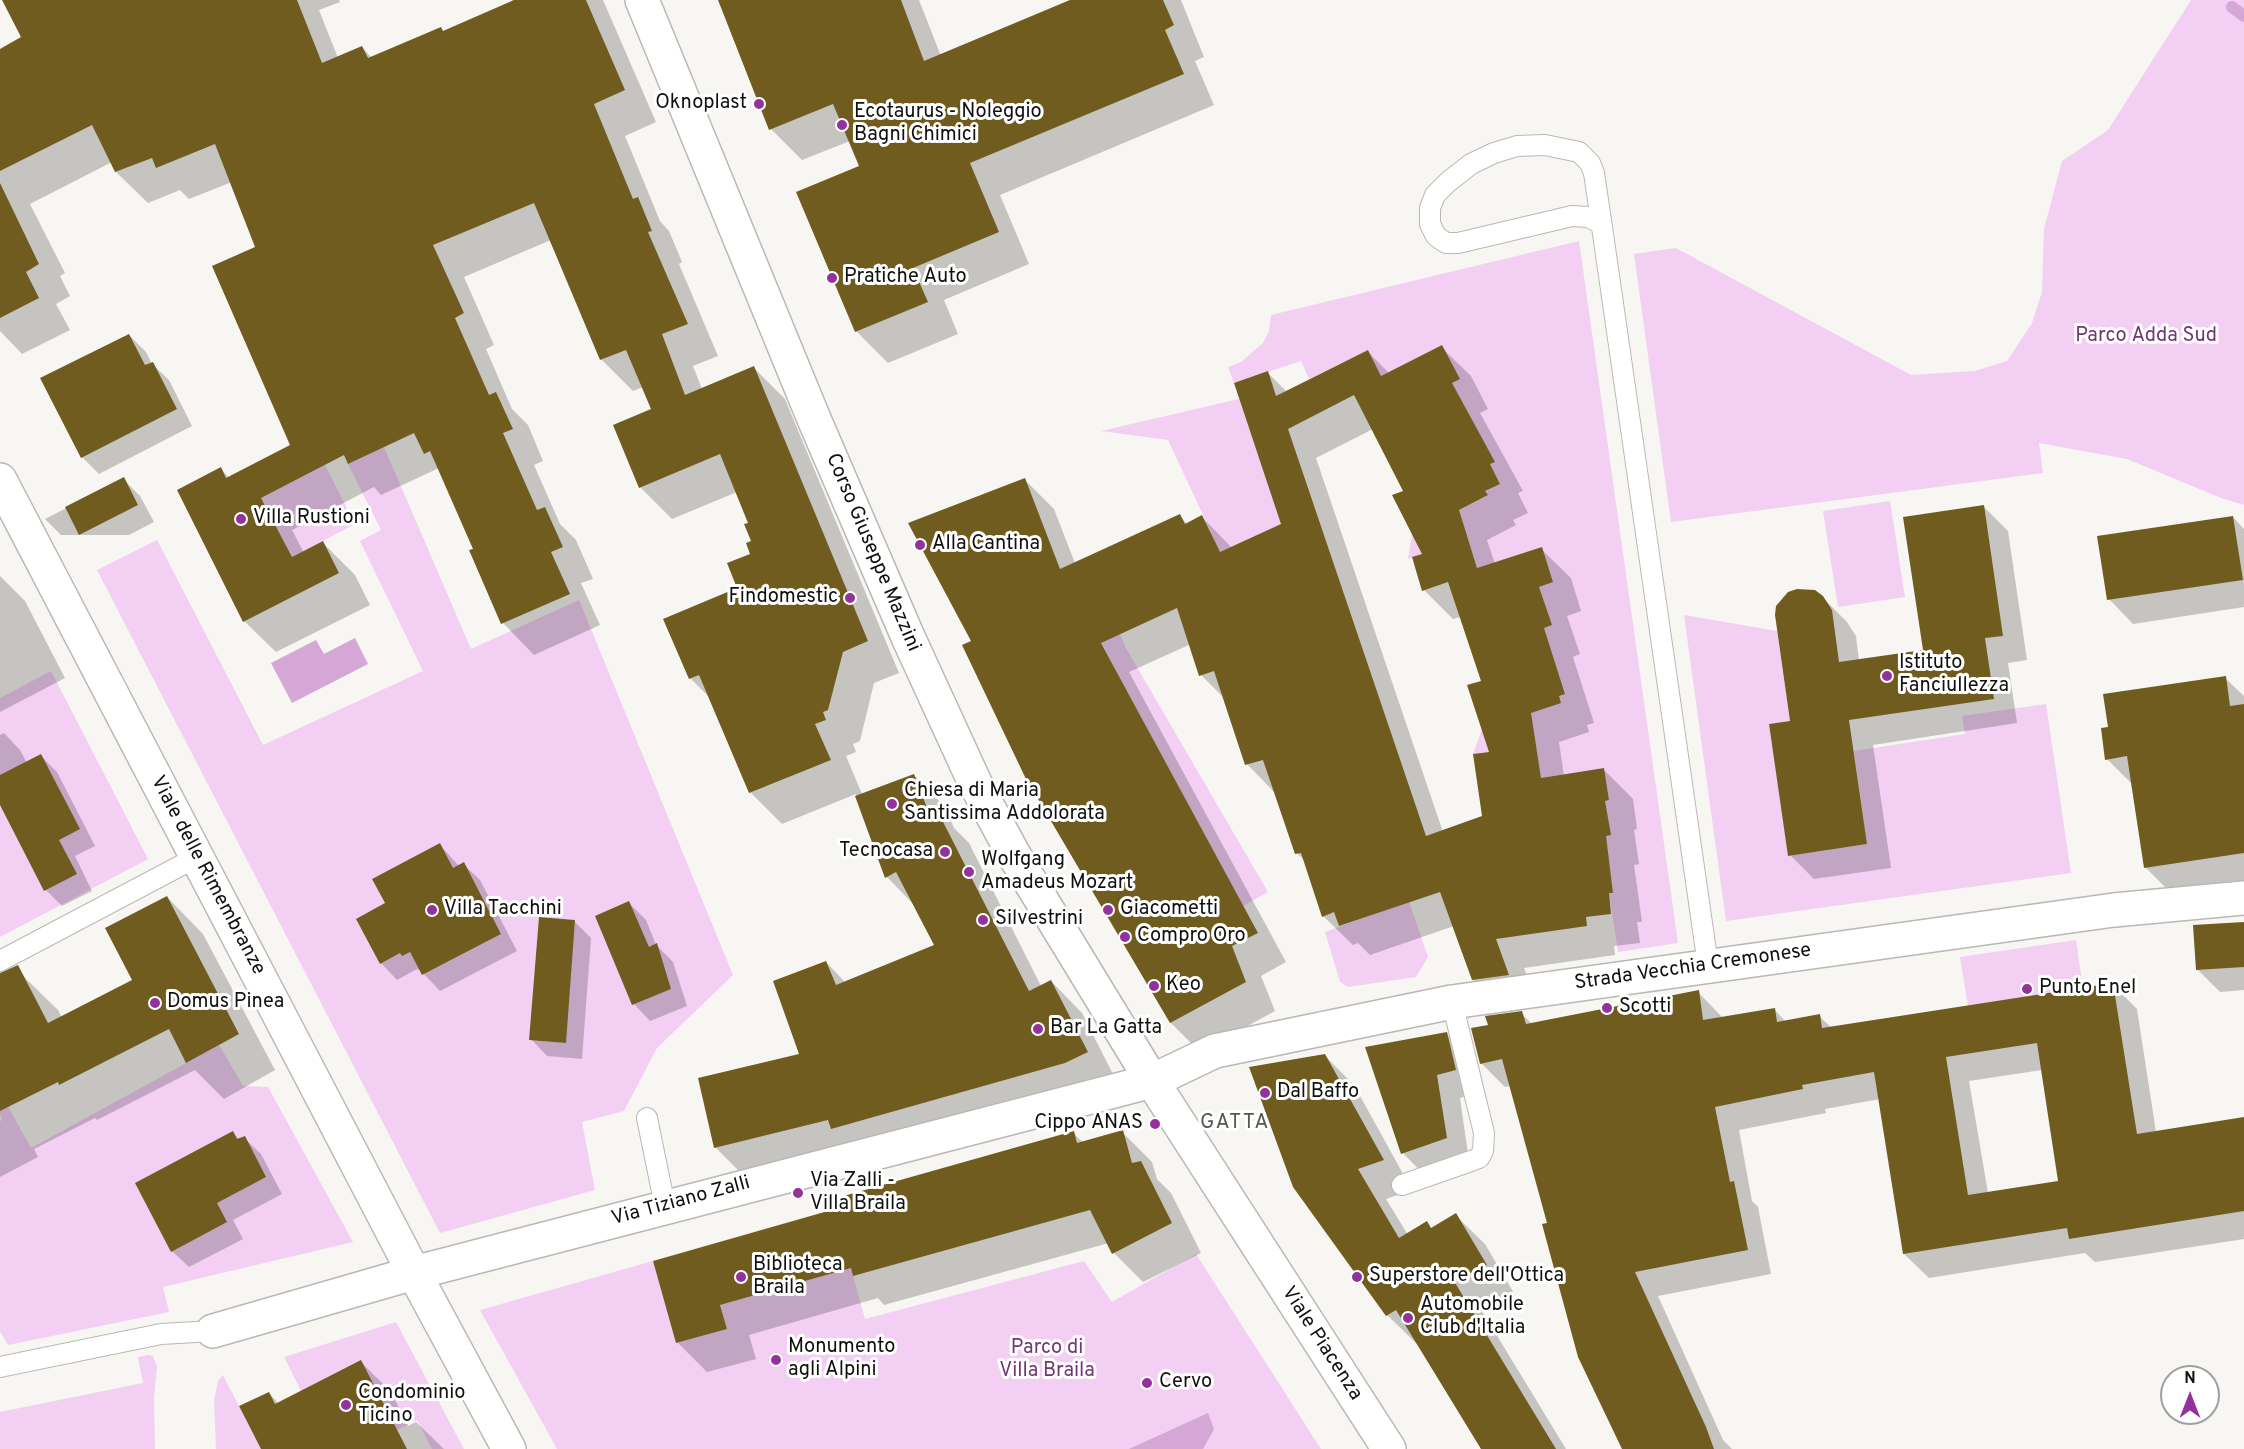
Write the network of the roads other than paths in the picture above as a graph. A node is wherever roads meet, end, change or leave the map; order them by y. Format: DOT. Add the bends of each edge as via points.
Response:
graph roads {
  1 [pos="642,0"];
  2 [pos="1602,227"];
  3 [pos="0,480"];
  4 [pos="197,857"];
  5 [pos="2244,898"];
  6 [pos="0,961"];
  7 [pos="1708,965"];
  8 [pos="1452,1002"];
  9 [pos="1152,1081"];
  10 [pos="647,1118"];
  11 [pos="1402,1185"];
  12 [pos="665,1206"];
  13 [pos="1253,1238"];
  14 [pos="414,1273"];
  15 [pos="213,1331"];
  16 [pos="0,1367"];
  17 [pos="508,1449"];
  18 [pos="1389,1449"];
  1 -- 9 [label="street, Corso Giuseppe Mazzini" via="814,419 941,713 1014,855"];
  2 -- 2 [label="lane" via="1590,163 1579,152 1545,145 1517,146 1471,164 1435,195 1430,208 1430,224 1436,236 1446,243 1572,216 1588,217"];
  2 -- 7 [label="lane"];
  3 -- 4 [label="street, Viale delle Rimembranze"];
  4 -- 6 [label="lane"];
  4 -- 14 [label="street, Viale delle Rimembranze"];
  5 -- 7 [label="street, Strada Vecchia Cremonese" via="2114,910"];
  7 -- 8 [label="street, Strada Vecchia Cremonese"];
  8 -- 9 [label="street, Strada Vecchia Cremonese" via="1215,1051"];
  8 -- 11 [label="lane" via="1484,1133 1483,1151 1479,1158"];
  9 -- 12 [label="street, Via Tiziano Zalli"];
  9 -- 13 [label="street, Corso Giuseppe Mazzini"];
  10 -- 12 [label="lane"];
  12 -- 14 [label="street, Via Tiziano Zalli"];
  13 -- 18 [label="street, Viale Piacenza"];
  14 -- 15 [label="street, Via Tiziano Zalli"];
  14 -- 17 [label="street, Viale delle Rimembranze"];
  15 -- 16 [label="lane" via="161,1334"];
}
